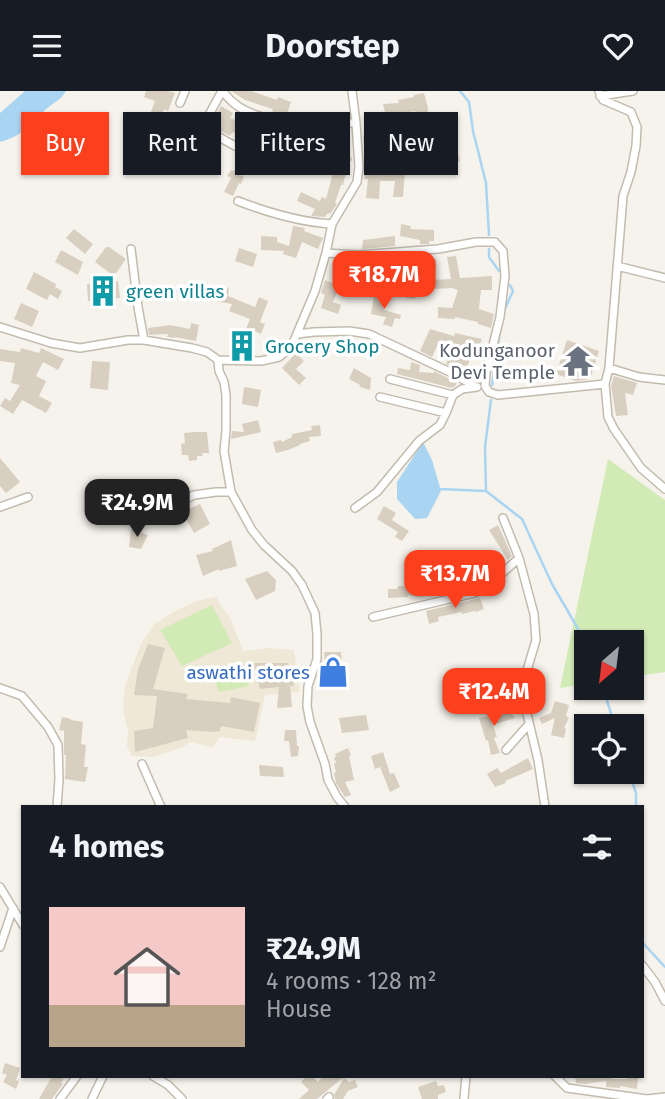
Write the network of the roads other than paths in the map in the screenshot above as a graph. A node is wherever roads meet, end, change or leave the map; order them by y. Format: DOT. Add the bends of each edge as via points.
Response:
graph roads {
  1 [pos="186,91"];
  2 [pos="222,91"];
  3 [pos="352,91"];
  4 [pos="630,91"];
  5 [pos="600,93"];
  6 [pos="180,103"];
  7 [pos="356,123"];
  8 [pos="235,146"];
  9 [pos="238,201"];
  10 [pos="332,224"];
  11 [pos="131,249"];
  12 [pos="326,253"];
  13 [pos="617,266"];
  14 [pos="665,278"];
  15 [pos="0,327"];
  16 [pos="297,334"];
  17 [pos="144,340"];
  18 [pos="218,360"];
  19 [pos="609,368"];
  20 [pos="390,379"];
  21 [pos="665,380"];
  22 [pos="605,384"];
  23 [pos="485,386"];
  24 [pos="476,387"];
  25 [pos="453,395"];
  26 [pos="380,397"];
  27 [pos="446,414"];
  28 [pos="665,489"];
  29 [pos="231,492"];
  30 [pos="28,497"];
  31 [pos="171,506"];
  32 [pos="0,507"];
  33 [pos="355,508"];
  34 [pos="503,518"];
  35 [pos="519,558"];
  36 [pos="373,617"];
  37 [pos="0,688"];
  38 [pos="529,724"];
  39 [pos="506,750"];
  40 [pos="142,764"];
  41 [pos="57,805"];
  42 [pos="159,805"];
  43 [pos="343,805"];
  44 [pos="545,805"];
  45 [pos="0,887"];
  46 [pos="13,908"];
  47 [pos="21,922"];
  48 [pos="0,947"];
  49 [pos="644,968"];
  50 [pos="665,1001"];
  51 [pos="76,1078"];
  52 [pos="102,1078"];
  53 [pos="156,1078"];
  54 [pos="466,1078"];
  55 [pos="557,1078"];
  56 [pos="567,1088"];
  57 [pos="665,1097"];
  58 [pos="60,1099"];
  59 [pos="92,1099"];
  60 [pos="182,1099"];
  61 [pos="464,1099"];
  62 [pos="574,1099"];
  1 -- 6 [label="street"];
  2 -- 7 [label="street" via="247,111 280,121"];
  2 -- 8 [label="street" via="206,127"];
  3 -- 7 [label="street"];
  4 -- 5 [label="street"];
  5 -- 13 [label="street" via="603,100 631,112 638,127 623,196"];
  7 -- 10 [label="street" via="357,182"];
  9 -- 10 [label="street" via="309,223"];
  10 -- 12 [label="street"];
  11 -- 17 [label="street"];
  12 -- 16 [label="street"];
  12 -- 23 [label="street" via="358,255 495,242 503,251 505,276"];
  13 -- 14 [label="street"];
  13 -- 19 [label="street"];
  15 -- 17 [label="street" via="80,348"];
  16 -- 18 [label="street" via="279,357"];
  16 -- 24 [label="street" via="369,334"];
  17 -- 18 [label="street" via="207,352"];
  18 -- 29 [label="street" via="225,382 224,451"];
  19 -- 21 [label="street"];
  19 -- 22 [label="street"];
  20 -- 25 [label="street"];
  22 -- 23 [label="street" via="498,395"];
  22 -- 28 [label="street" via="608,417 614,429 641,468"];
  23 -- 24 [label="street"];
  24 -- 25 [label="street"];
  25 -- 27 [label="street"];
  26 -- 27 [label="street"];
  27 -- 33 [label="street" via="377,492"];
  29 -- 31 [label="street" via="194,495"];
  29 -- 43 [label="street" via="252,530 302,585 315,613 317,659 307,706 328,779"];
  30 -- 32 [label="street"];
  34 -- 35 [label="street"];
  35 -- 36 [label="street" via="475,593"];
  35 -- 38 [label="street" via="536,640 525,677"];
  37 -- 41 [label="street" via="22,696 58,745"];
  38 -- 39 [label="street"];
  38 -- 44 [label="street"];
  40 -- 42 [label="street"];
  45 -- 46 [label="street"];
  46 -- 47 [label="street"];
  46 -- 48 [label="street"];
  49 -- 50 [label="street"];
  51 -- 58 [label="street"];
  52 -- 59 [label="street"];
  53 -- 60 [label="street"];
  54 -- 61 [label="street"];
  55 -- 56 [label="street"];
  56 -- 57 [label="street" via="647,1099"];
  56 -- 62 [label="street"];
}
